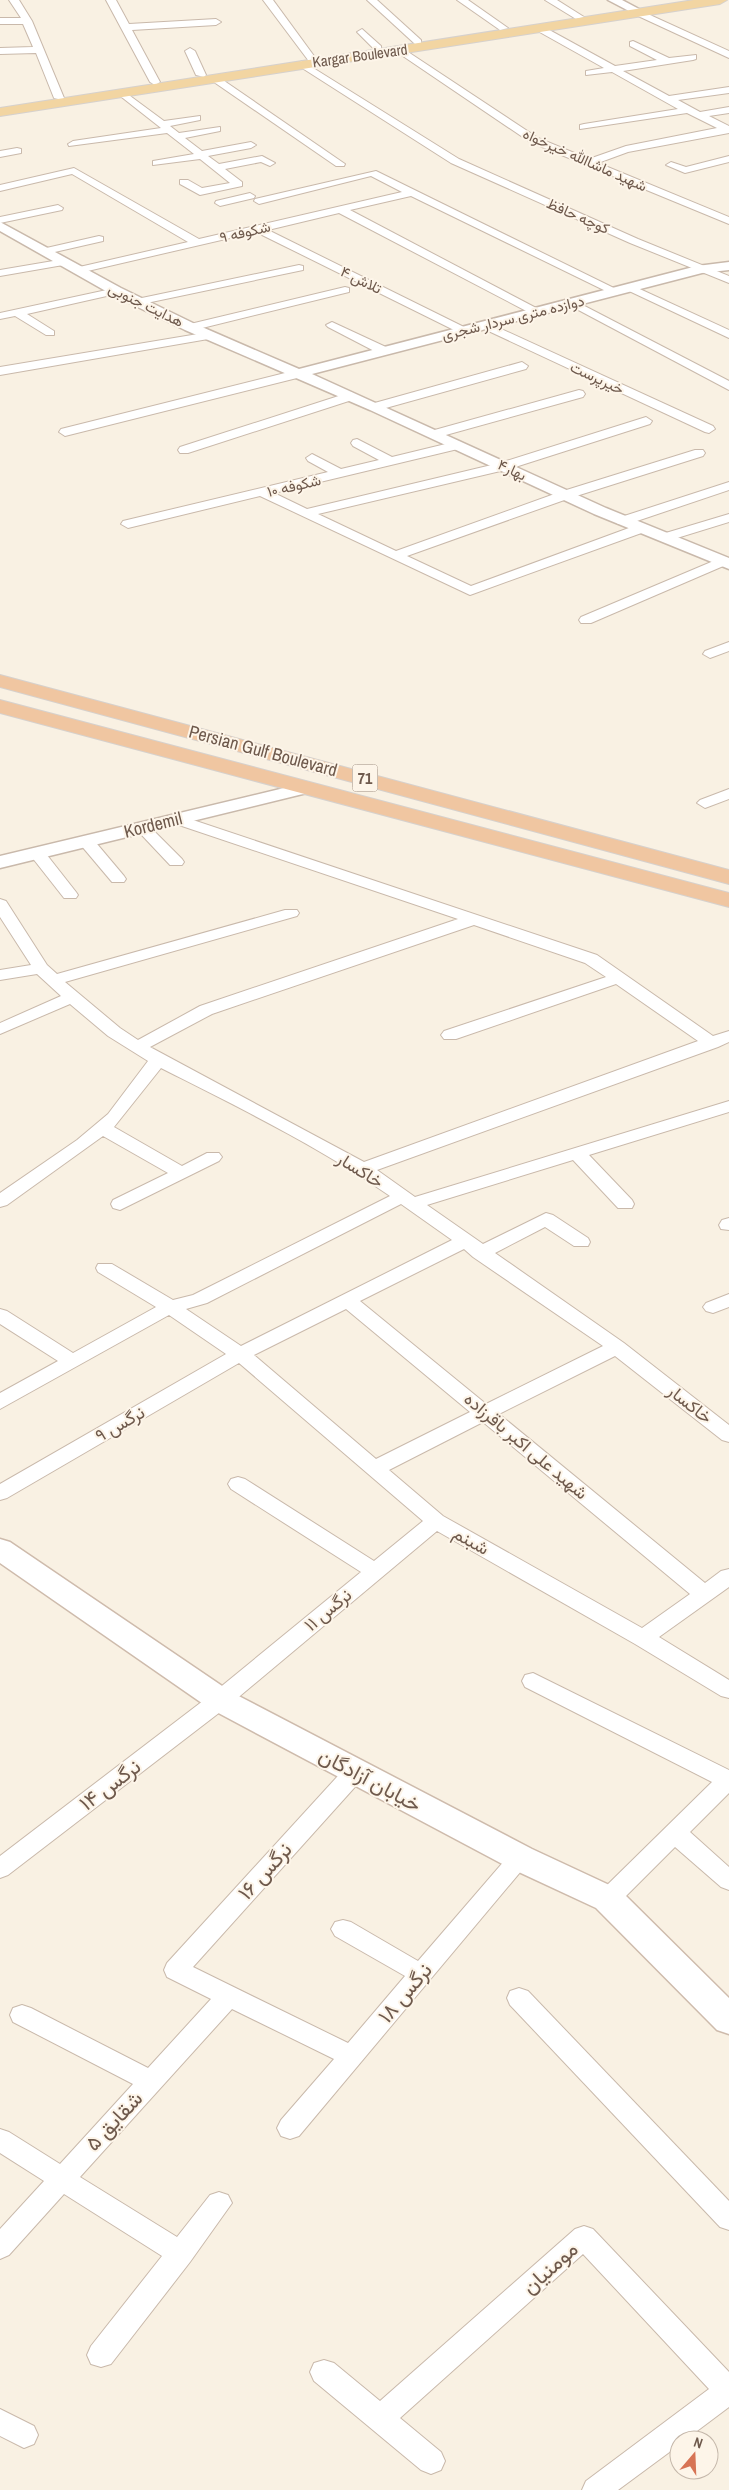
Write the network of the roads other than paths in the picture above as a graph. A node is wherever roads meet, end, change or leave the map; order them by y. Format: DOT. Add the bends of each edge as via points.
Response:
graph roads {
  1 [pos="14,0"];
  2 [pos="111,0"];
  3 [pos="268,0"];
  4 [pos="372,0"];
  5 [pos="462,0"];
  6 [pos="550,0"];
  7 [pos="613,0"];
  8 [pos="689,0"];
  9 [pos="720,0"];
  10 [pos="636,11"];
  11 [pos="579,17"];
  12 [pos="27,20"];
  13 [pos="0,21"];
  14 [pos="216,22"];
  15 [pos="126,27"];
  16 [pos="503,28"];
  17 [pos="539,28"];
  18 [pos="362,32"];
  19 [pos="418,42"];
  20 [pos="633,44"];
  21 [pos="378,48"];
  22 [pos="40,50"];
  23 [pos="399,50"];
  24 [pos="190,51"];
  25 [pos="0,52"];
  26 [pos="729,55"];
  27 [pos="693,57"];
  28 [pos="306,61"];
  29 [pos="668,61"];
  30 [pos="613,69"];
  31 [pos="589,73"];
  32 [pos="208,76"];
  33 [pos="155,82"];
  34 [pos="729,90"];
  35 [pos="122,93"];
  36 [pos="59,98"];
  37 [pos="667,99"];
  38 [pos="0,107"];
  39 [pos="688,110"];
  40 [pos="729,110"];
  41 [pos="0,112"];
  42 [pos="698,115"];
  43 [pos="196,118"];
  44 [pos="584,127"];
  45 [pos="216,129"];
  46 [pos="728,129"];
  47 [pos="169,130"];
  48 [pos="96,140"];
  49 [pos="73,144"];
  50 [pos="251,144"];
  51 [pos="105,148"];
  52 [pos="17,151"];
  53 [pos="0,154"];
  54 [pos="201,155"];
  55 [pos="729,159"];
  56 [pos="456,161"];
  57 [pos="157,163"];
  58 [pos="587,163"];
  59 [pos="270,164"];
  60 [pos="340,164"];
  61 [pos="671,165"];
  62 [pos="216,167"];
  63 [pos="74,171"];
  64 [pos="184,182"];
  65 [pos="238,186"];
  66 [pos="0,188"];
  67 [pos="411,193"];
  68 [pos="255,198"];
  69 [pos="220,203"];
  70 [pos="58,208"];
  71 [pos="341,210"];
  72 [pos="0,220"];
  73 [pos="298,220"];
  74 [pos="729,221"];
  75 [pos="0,226"];
  76 [pos="258,229"];
  77 [pos="99,239"];
  78 [pos="198,243"];
  79 [pos="46,251"];
  80 [pos="65,262"];
  81 [pos="729,266"];
  82 [pos="299,268"];
  83 [pos="702,269"];
  84 [pos="78,270"];
  85 [pos="0,273"];
  86 [pos="729,280"];
  87 [pos="631,288"];
  88 [pos="345,290"];
  89 [pos="116,292"];
  90 [pos="616,292"];
  91 [pos="137,302"];
  92 [pos="573,303"];
  93 [pos="16,312"];
  94 [pos="536,312"];
  95 [pos="0,316"];
  96 [pos="332,325"];
  97 [pos="486,326"];
  98 [pos="190,327"];
  99 [pos="464,331"];
  100 [pos="50,333"];
  101 [pos="729,334"];
  102 [pos="210,336"];
  103 [pos="384,351"];
  104 [pos="522,366"];
  105 [pos="0,371"];
  106 [pos="297,374"];
  107 [pos="729,386"];
  108 [pos="579,394"];
  109 [pos="351,396"];
  110 [pos="375,407"];
  111 [pos="646,421"];
  112 [pos="708,429"];
  113 [pos="64,432"];
  114 [pos="435,434"];
  115 [pos="357,443"];
  116 [pos="458,445"];
  117 [pos="184,450"];
  118 [pos="699,453"];
  119 [pos="312,458"];
  120 [pos="392,462"];
  121 [pos="504,466"];
  122 [pos="341,474"];
  123 [pos="729,486"];
  124 [pos="264,493"];
  125 [pos="565,495"];
  126 [pos="305,513"];
  127 [pos="729,518"];
  128 [pos="623,520"];
  129 [pos="128,524"];
  130 [pos="642,528"];
  131 [pos="664,538"];
  132 [pos="395,556"];
  133 [pos="726,563"];
  134 [pos="586,620"];
  135 [pos="729,646"];
  136 [pos="710,654"];
  137 [pos="0,681"];
  138 [pos="0,706"];
  139 [pos="306,788"];
  140 [pos="729,794"];
  141 [pos="704,803"];
  142 [pos="175,819"];
  143 [pos="142,828"];
  144 [pos="86,841"];
  145 [pos="37,853"];
  146 [pos="0,862"];
  147 [pos="176,862"];
  148 [pos="729,877"];
  149 [pos="118,879"];
  150 [pos="70,894"];
  151 [pos="729,900"];
  152 [pos="0,904"];
  153 [pos="291,913"];
  154 [pos="474,919"];
  155 [pos="47,974"];
  156 [pos="0,975"];
  157 [pos="618,978"];
  158 [pos="72,998"];
  159 [pos="0,1029"];
  160 [pos="450,1034"];
  161 [pos="729,1036"];
  162 [pos="712,1043"];
  163 [pos="138,1047"];
  164 [pos="158,1060"];
  165 [pos="729,1106"];
  166 [pos="102,1128"];
  167 [pos="577,1153"];
  168 [pos="213,1157"];
  169 [pos="363,1169"];
  170 [pos="181,1173"];
  171 [pos="4,1194"];
  172 [pos="406,1200"];
  173 [pos="120,1204"];
  174 [pos="625,1204"];
  175 [pos="463,1242"];
  176 [pos="581,1242"];
  177 [pos="480,1253"];
  178 [pos="105,1268"];
  179 [pos="348,1300"];
  180 [pos="170,1307"];
  181 [pos="0,1315"];
  182 [pos="618,1348"];
  183 [pos="240,1354"];
  184 [pos="71,1361"];
  185 [pos="0,1402"];
  186 [pos="485,1412"];
  187 [pos="729,1435"];
  188 [pos="375,1468"];
  189 [pos="238,1484"];
  190 [pos="0,1493"];
  191 [pos="436,1521"];
  192 [pos="0,1549"];
  193 [pos="375,1571"];
  194 [pos="729,1576"];
  195 [pos="704,1594"];
  196 [pos="644,1638"];
  197 [pos="533,1681"];
  198 [pos="729,1690"];
  199 [pos="220,1700"];
  200 [pos="355,1772"];
  201 [pos="728,1780"];
  202 [pos="675,1833"];
  203 [pos="520,1858"];
  204 [pos="0,1869"];
  205 [pos="729,1880"];
  206 [pos="608,1899"];
  207 [pos="343,1929"];
  208 [pos="421,1974"];
  209 [pos="230,1996"];
  210 [pos="519,1998"];
  211 [pos="22,2015"];
  212 [pos="729,2020"];
  213 [pos="351,2056"];
  214 [pos="150,2081"];
  215 [pos="290,2128"];
  216 [pos="0,2140"];
  217 [pos="61,2178"];
  218 [pos="219,2203"];
  219 [pos="729,2219"];
  220 [pos="0,2247"];
  221 [pos="181,2254"];
  222 [pos="101,2355"];
  223 [pos="324,2372"];
  224 [pos="729,2391"];
  225 [pos="380,2419"];
  226 [pos="0,2422"];
  227 [pos="24,2435"];
  228 [pos="431,2461"];
  229 [pos="596,2490"];
  1 -- 12 [label="street"];
  2 -- 15 [label="street"];
  3 -- 28 [label="street"];
  4 -- 19 [label="street"];
  5 -- 16 [label="street"];
  6 -- 11 [label="street"];
  7 -- 10 [label="street"];
  8 -- 10 [label="main road, Kargar Boulevard"];
  9 -- 10 [label="main road, Kargar Boulevard"];
  10 -- 11 [label="main road, Kargar Boulevard"];
  10 -- 17 [label="main road, Kargar Boulevard"];
  10 -- 26 [label="street"];
  11 -- 16 [label="main road, Kargar Boulevard"];
  12 -- 13 [label="street"];
  12 -- 22 [label="street"];
  14 -- 15 [label="street"];
  15 -- 33 [label="street"];
  16 -- 19 [label="main road, Kargar Boulevard"];
  17 -- 23 [label="main road, Kargar Boulevard"];
  17 -- 30 [label="street"];
  18 -- 21 [label="street"];
  19 -- 21 [label="main road, Kargar Boulevard"];
  20 -- 29 [label="street"];
  21 -- 28 [label="main road, Kargar Boulevard"];
  22 -- 25 [label="street"];
  22 -- 36 [label="street"];
  23 -- 28 [label="main road, Kargar Boulevard"];
  23 -- 58 [label="street, شهید ماشاالله خیرخواه" via="519,131"];
  24 -- 32 [label="street"];
  27 -- 29 [label="street"];
  28 -- 32 [label="main road, Kargar Boulevard"];
  28 -- 56 [label="street"];
  29 -- 30 [label="street"];
  30 -- 31 [label="street"];
  30 -- 37 [label="street"];
  32 -- 33 [label="main road, Kargar Boulevard"];
  32 -- 35 [label="main road, Kargar Boulevard"];
  32 -- 60 [label="street"];
  33 -- 36 [label="main road, Kargar Boulevard"];
  34 -- 37 [label="street"];
  35 -- 41 [label="main road, Kargar Boulevard"];
  35 -- 47 [label="street"];
  36 -- 38 [label="main road, Kargar Boulevard"];
  37 -- 39 [label="street"];
  39 -- 42 [label="street"];
  39 -- 44 [label="street"];
  40 -- 42 [label="street"];
  42 -- 46 [label="street"];
  43 -- 47 [label="street"];
  45 -- 47 [label="street"];
  46 -- 58 [label="street" via="641,146"];
  47 -- 48 [label="street"];
  47 -- 54 [label="street"];
  48 -- 49 [label="street"];
  48 -- 51 [label="street"];
  50 -- 54 [label="street"];
  52 -- 53 [label="street"];
  54 -- 57 [label="street"];
  54 -- 62 [label="street"];
  55 -- 61 [label="street" via="685,170"];
  56 -- 83 [label="street, کوچه حافظ"];
  58 -- 74 [label="street, شهید ماشاالله خیرخواه"];
  59 -- 62 [label="street" via="262,159"];
  62 -- 65 [label="street"];
  63 -- 66 [label="street"];
  63 -- 78 [label="street"];
  64 -- 65 [label="street" via="200,192"];
  65 -- 68 [label="street"];
  67 -- 68 [label="street" via="372,173"];
  67 -- 71 [label="street, شکوفه ۹"];
  67 -- 90 [label="street"];
  68 -- 69 [label="street"];
  68 -- 73 [label="street"];
  70 -- 72 [label="street"];
  71 -- 73 [label="street, شکوفه ۹"];
  71 -- 94 [label="street"];
  73 -- 76 [label="street, شکوفه ۹"];
  75 -- 79 [label="street, هدایت جنوبی"];
  76 -- 78 [label="street, شکوفه ۹"];
  76 -- 99 [label="street, تلاش ۴"];
  77 -- 79 [label="street"];
  78 -- 84 [label="street, شکوفه ۹"];
  79 -- 80 [label="street, هدایت جنوبی"];
  80 -- 84 [label="street, هدایت جنوبی"];
  80 -- 85 [label="street"];
  81 -- 83 [label="street, دوازده متری سردار شجری"];
  82 -- 91 [label="street"];
  83 -- 86 [label="street, کوچه حافظ"];
  83 -- 87 [label="street, دوازده متری سردار شجری"];
  84 -- 89 [label="street, هدایت جنوبی"];
  87 -- 90 [label="street, دوازده متری سردار شجری"];
  87 -- 101 [label="street"];
  88 -- 98 [label="street"];
  89 -- 91 [label="street, هدایت جنوبی"];
  89 -- 93 [label="street"];
  90 -- 92 [label="street, دوازده متری سردار شجری"];
  91 -- 98 [label="street, هدایت جنوبی"];
  92 -- 94 [label="street, دوازده متری سردار شجری"];
  92 -- 107 [label="street"];
  93 -- 95 [label="street"];
  93 -- 100 [label="street"];
  94 -- 97 [label="street, دوازده متری سردار شجری"];
  96 -- 103 [label="street"];
  97 -- 99 [label="street, دوازده متری سردار شجری"];
  97 -- 112 [label="street, خیرپرست"];
  98 -- 102 [label="street, هدایت جنوبی"];
  99 -- 103 [label="street, دوازده متری سردار شجری"];
  102 -- 105 [label="street"];
  102 -- 106 [label="street, هدایت جنوبی"];
  103 -- 106 [label="street, دوازده متری سردار شجری"];
  104 -- 110 [label="street"];
  106 -- 109 [label="street, بهار۴"];
  106 -- 113 [label="street"];
  108 -- 114 [label="street"];
  109 -- 110 [label="street, بهار۴"];
  109 -- 117 [label="street"];
  110 -- 114 [label="street, بهار۴"];
  111 -- 121 [label="street"];
  114 -- 116 [label="street, بهار۴"];
  115 -- 120 [label="street"];
  116 -- 120 [label="street, شکوفه ۱۰"];
  116 -- 121 [label="street, بهار۴"];
  118 -- 125 [label="street"];
  119 -- 122 [label="street"];
  120 -- 122 [label="street, شکوفه ۱۰"];
  121 -- 125 [label="street, بهار۴"];
  121 -- 126 [label="street"];
  122 -- 124 [label="street, شکوفه ۱۰"];
  123 -- 128 [label="street"];
  124 -- 126 [label="street"];
  124 -- 129 [label="street, شکوفه ۱۰"];
  125 -- 128 [label="street, بهار۴"];
  125 -- 132 [label="street"];
  126 -- 132 [label="street"];
  127 -- 131 [label="street"];
  128 -- 130 [label="street, بهار۴"];
  130 -- 131 [label="street, بهار۴"];
  130 -- 132 [label="street" via="470,591"];
  131 -- 133 [label="street, بهار۴"];
  133 -- 134 [label="street"];
  135 -- 136 [label="street"];
  137 -- 148 [label="highway, Persian Gulf Boulevard / 71"];
  138 -- 139 [label="highway, Persian Gulf Boulevard / 71"];
  139 -- 142 [label="street, Kordemil"];
  139 -- 151 [label="highway, Persian Gulf Boulevard / 71"];
  140 -- 141 [label="street"];
  142 -- 143 [label="street, Kordemil"];
  142 -- 154 [label="street"];
  143 -- 144 [label="street, Kordemil"];
  143 -- 147 [label="street"];
  144 -- 145 [label="street, Kordemil"];
  144 -- 149 [label="street"];
  145 -- 146 [label="street, Kordemil"];
  145 -- 150 [label="street"];
  152 -- 155 [label="street, خاکسار"];
  153 -- 155 [label="street"];
  154 -- 157 [label="street" via="584,956"];
  154 -- 163 [label="street" via="206,1010"];
  155 -- 156 [label="street"];
  155 -- 158 [label="street, خاکسار"];
  157 -- 160 [label="street"];
  157 -- 162 [label="street"];
  158 -- 159 [label="street"];
  158 -- 163 [label="street, خاکسار"];
  161 -- 162 [label="street"];
  162 -- 169 [label="street"];
  163 -- 164 [label="street, خاکسار"];
  164 -- 166 [label="street" via="114,1118"];
  164 -- 169 [label="street, خاکسار"];
  165 -- 167 [label="street"];
  166 -- 170 [label="street"];
  166 -- 171 [label="street"];
  167 -- 172 [label="street"];
  167 -- 174 [label="street"];
  168 -- 170 [label="street"];
  169 -- 172 [label="street, خاکسار"];
  170 -- 173 [label="street"];
  172 -- 175 [label="street, خاکسار"];
  172 -- 180 [label="street" via="200,1299"];
  175 -- 177 [label="street, خاکسار"];
  175 -- 179 [label="street, نرگس ۹"];
  176 -- 177 [label="street" via="546,1219"];
  177 -- 182 [label="street, خاکسار"];
  178 -- 180 [label="street, شبنم"];
  179 -- 183 [label="street, نرگس ۹"];
  179 -- 186 [label="street, شهید علی اکبر باقرزاده"];
  180 -- 183 [label="street, شبنم"];
  180 -- 184 [label="street"];
  181 -- 184 [label="street"];
  182 -- 186 [label="street"];
  182 -- 187 [label="street, خاکسار"];
  183 -- 188 [label="street, شبنم"];
  183 -- 190 [label="street, نرگس ۹"];
  184 -- 185 [label="street"];
  186 -- 188 [label="street"];
  186 -- 195 [label="street, شهید علی اکبر باقرزاده"];
  188 -- 191 [label="street, شبنم"];
  189 -- 193 [label="street"];
  191 -- 193 [label="street, نرگس ۱۱"];
  191 -- 196 [label="street, شبنم"];
  192 -- 199 [label="main road, خیابان آزادگان"];
  193 -- 199 [label="street, نرگس ۱۱"];
  194 -- 195 [label="street"];
  195 -- 196 [label="street"];
  196 -- 198 [label="street, شبنم"];
  197 -- 201 [label="street"];
  199 -- 200 [label="main road, خیابان آزادگان"];
  199 -- 204 [label="street, نرگس ۱۴"];
  200 -- 203 [label="main road, خیابان آزادگان"];
  200 -- 209 [label="street, نرگس ۱۶" via="176,1970"];
  201 -- 202 [label="street"];
  202 -- 205 [label="street"];
  202 -- 206 [label="street"];
  203 -- 206 [label="main road, خیابان آزادگان"];
  203 -- 208 [label="street, نرگس ۱۸"];
  206 -- 212 [label="main road, خیابان آزادگان"];
  207 -- 208 [label="street"];
  208 -- 213 [label="street, نرگس ۱۸"];
  209 -- 213 [label="street"];
  209 -- 214 [label="street, شقایق ۵"];
  210 -- 219 [label="street"];
  211 -- 214 [label="street"];
  213 -- 215 [label="street, نرگس ۱۸"];
  214 -- 217 [label="street, شقایق ۵"];
  216 -- 217 [label="street"];
  217 -- 220 [label="street, شقایق ۵"];
  217 -- 221 [label="street"];
  218 -- 221 [label="street"];
  221 -- 222 [label="street"];
  223 -- 225 [label="street"];
  224 -- 225 [label="street, مومنیان" via="584,2237"];
  224 -- 229 [label="street"];
  225 -- 228 [label="street"];
  226 -- 227 [label="street"];
}
